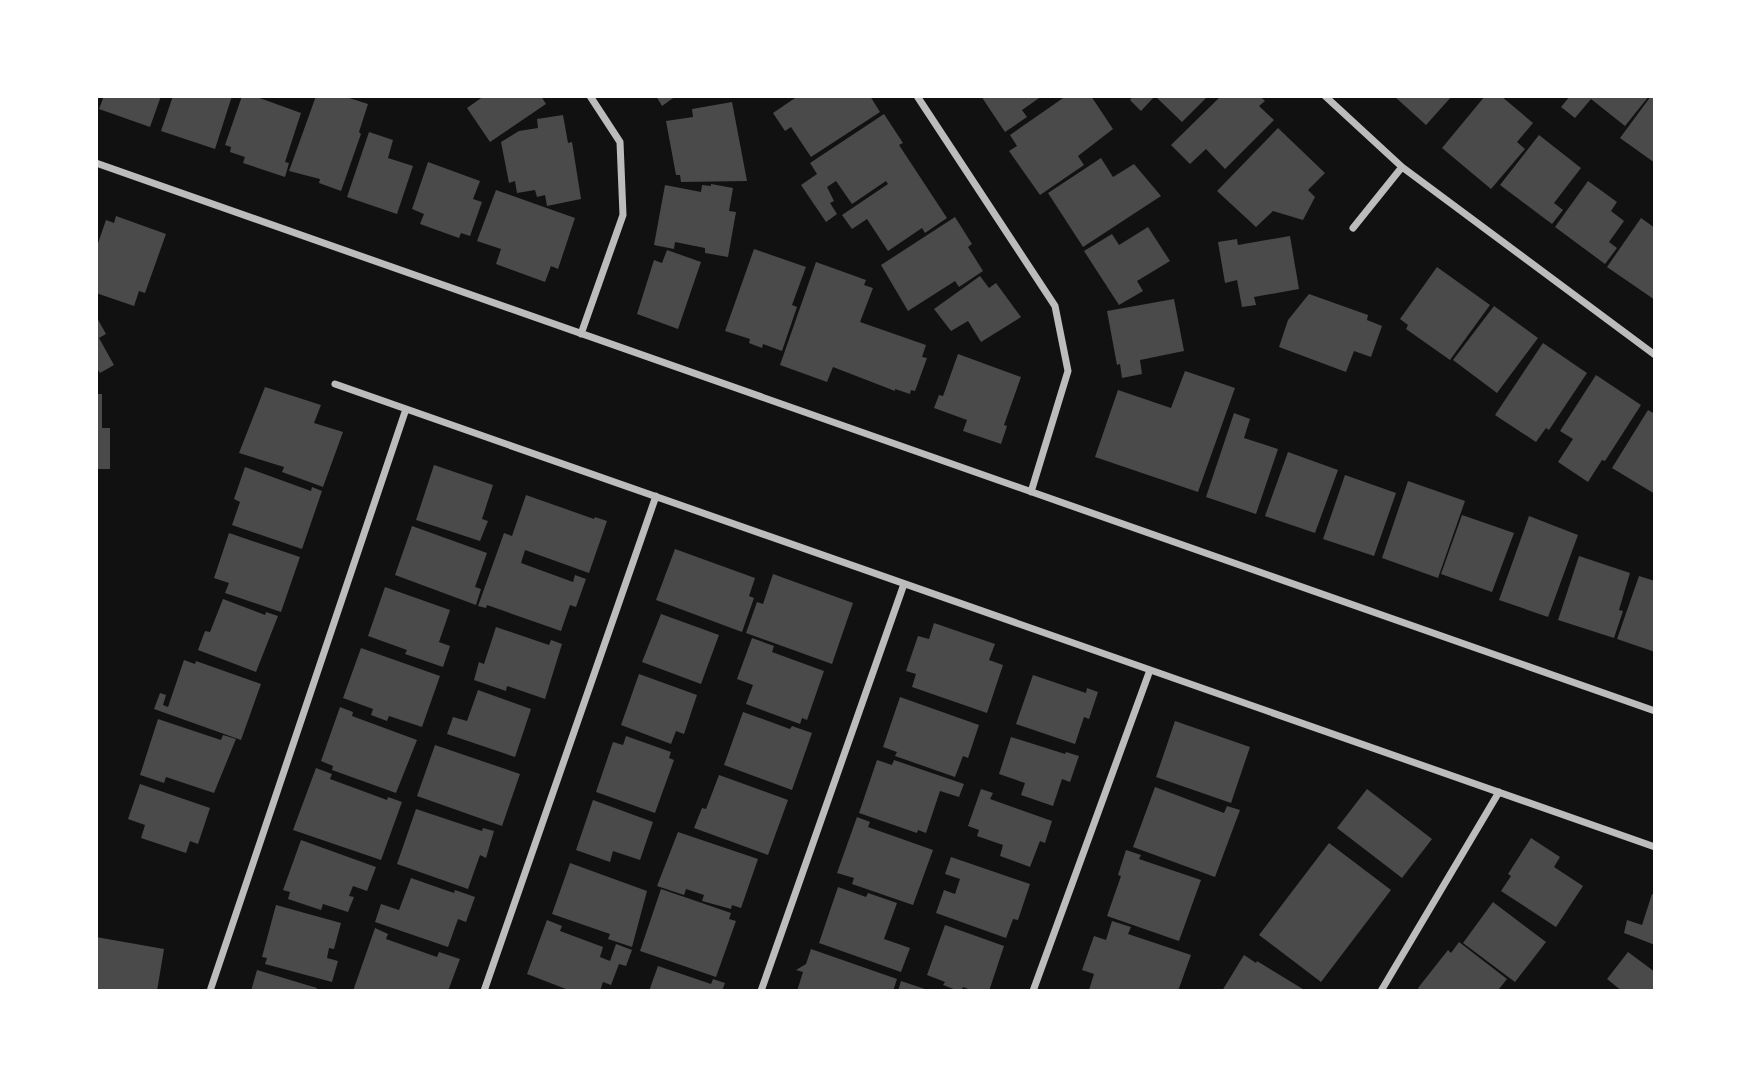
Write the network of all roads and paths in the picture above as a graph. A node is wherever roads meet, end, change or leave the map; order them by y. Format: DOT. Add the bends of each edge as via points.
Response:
graph roads {
  1 [pos="590,96"];
  2 [pos="917,96"];
  3 [pos="1325,96"];
  4 [pos="96,163"];
  5 [pos="1402,167"];
  6 [pos="1353,229"];
  7 [pos="581,334"];
  8 [pos="1655,355"];
  9 [pos="335,384"];
  10 [pos="406,409"];
  11 [pos="1031,492"];
  12 [pos="656,496"];
  13 [pos="904,584"];
  14 [pos="1150,670"];
  15 [pos="1655,711"];
  16 [pos="1499,793"];
  17 [pos="1655,847"];
  18 [pos="209,991"];
  19 [pos="484,991"];
  20 [pos="761,991"];
  21 [pos="1033,991"];
  22 [pos="1381,991"];
  1 -- 7 [label="street" via="620,142 623,215"];
  2 -- 11 [label="street" via="1055,306 1068,371"];
  3 -- 5 [label="street"];
  4 -- 7 [label="street"];
  5 -- 6 [label="street"];
  5 -- 8 [label="street"];
  7 -- 11 [label="street"];
  9 -- 10 [label="street"];
  10 -- 12 [label="street"];
  10 -- 18 [label="street"];
  11 -- 15 [label="street"];
  12 -- 13 [label="street"];
  12 -- 19 [label="street"];
  13 -- 14 [label="street"];
  13 -- 20 [label="street"];
  14 -- 16 [label="street"];
  14 -- 21 [label="street"];
  16 -- 17 [label="street"];
  16 -- 22 [label="street"];
}
